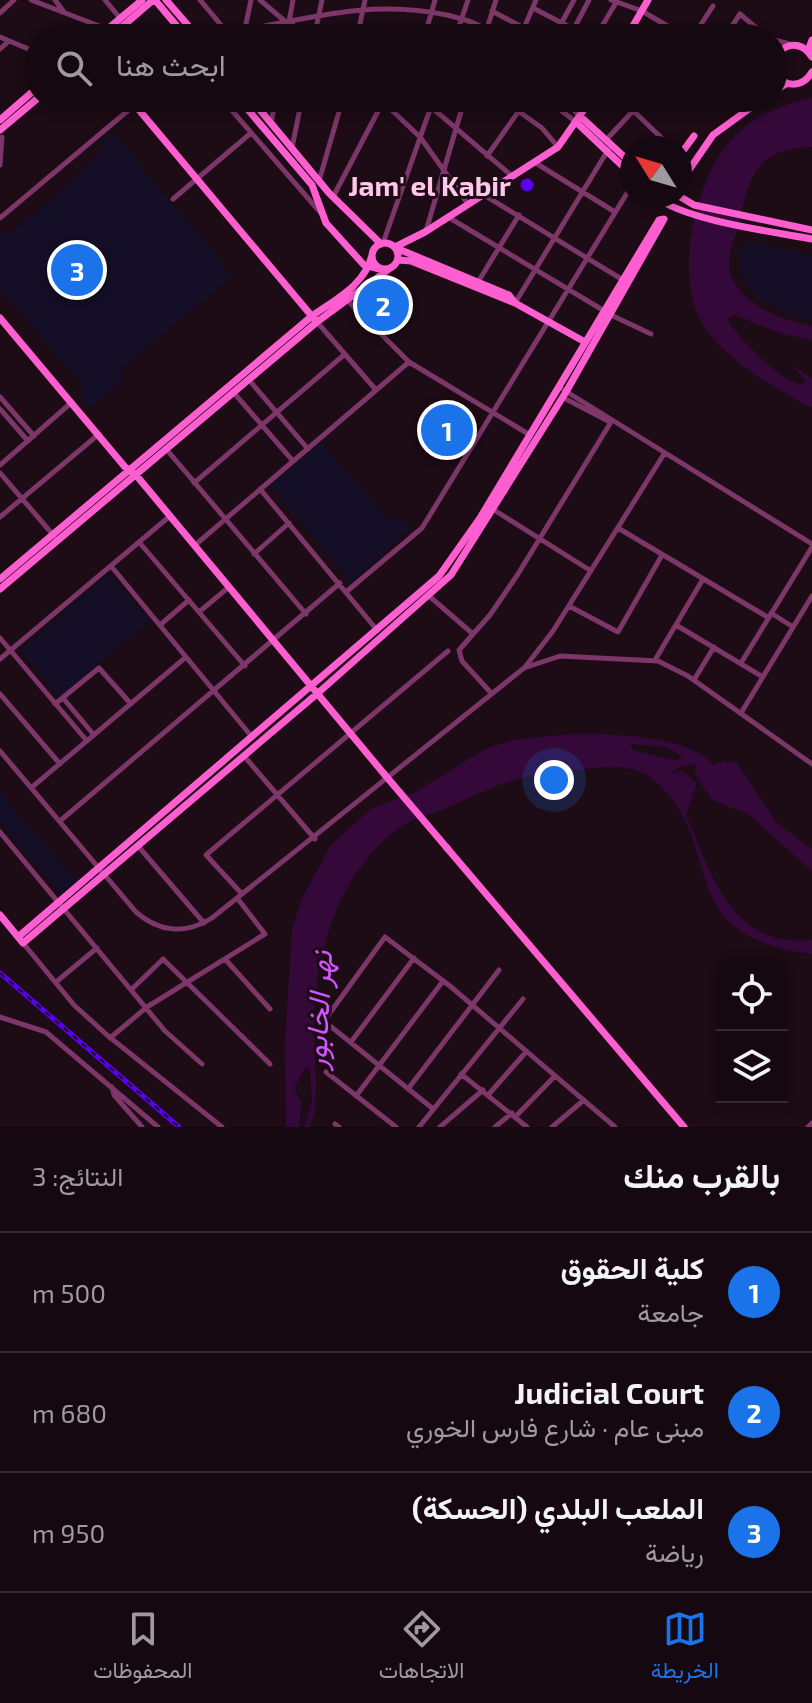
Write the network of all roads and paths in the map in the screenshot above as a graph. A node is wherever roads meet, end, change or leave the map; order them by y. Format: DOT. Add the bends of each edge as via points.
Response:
graph roads {
  1 [pos="14,0"];
  2 [pos="55,0"];
  3 [pos="105,0"];
  4 [pos="142,0"];
  5 [pos="154,0"];
  6 [pos="166,0"];
  7 [pos="200,0"];
  8 [pos="251,0"];
  9 [pos="260,0"];
  10 [pos="293,0"];
  11 [pos="322,0"];
  12 [pos="435,0"];
  13 [pos="468,0"];
  14 [pos="496,0"];
  15 [pos="536,0"];
  16 [pos="574,0"];
  17 [pos="589,0"];
  18 [pos="615,0"];
  19 [pos="648,0"];
  20 [pos="35,1"];
  21 [pos="365,3"];
  22 [pos="713,6"];
  23 [pos="533,8"];
  24 [pos="492,11"];
  25 [pos="642,11"];
  26 [pos="432,12"];
  27 [pos="0,13"];
  28 [pos="65,13"];
  29 [pos="319,15"];
  30 [pos="461,19"];
  31 [pos="289,21"];
  32 [pos="122,22"];
  33 [pos="562,22"];
  34 [pos="88,24"];
  35 [pos="120,24"];
  36 [pos="175,24"];
  37 [pos="187,24"];
  38 [pos="220,24"];
  39 [pos="246,24"];
  40 [pos="274,24"];
  41 [pos="288,24"];
  42 [pos="291,24"];
  43 [pos="317,24"];
  44 [pos="360,24"];
  45 [pos="428,24"];
  46 [pos="459,24"];
  47 [pos="474,24"];
  48 [pos="488,24"];
  49 [pos="516,24"];
  50 [pos="526,24"];
  51 [pos="565,24"];
  52 [pos="577,24"];
  53 [pos="601,24"];
  54 [pos="634,24"];
  55 [pos="665,24"];
  56 [pos="700,24"];
  57 [pos="733,24"];
  58 [pos="752,24"];
  59 [pos="0,37"];
  60 [pos="812,40"];
  61 [pos="9,41"];
  62 [pos="788,44"];
  63 [pos="791,45"];
  64 [pos="788,46"];
  65 [pos="24,47"];
  66 [pos="0,49"];
  67 [pos="810,54"];
  68 [pos="812,72"];
  69 [pos="788,84"];
  70 [pos="24,99"];
  71 [pos="24,111"];
  72 [pos="120,112"];
  73 [pos="141,112"];
  74 [pos="233,112"];
  75 [pos="250,112"];
  76 [pos="262,112"];
  77 [pos="273,112"];
  78 [pos="299,112"];
  79 [pos="339,112"];
  80 [pos="376,112"];
  81 [pos="395,112"];
  82 [pos="429,112"];
  83 [pos="436,112"];
  84 [pos="461,112"];
  85 [pos="518,112"];
  86 [pos="520,112"];
  87 [pos="571,112"];
  88 [pos="571,112"];
  89 [pos="584,112"];
  90 [pos="632,112"];
  91 [pos="634,112"];
  92 [pos="745,112"];
  93 [pos="0,120"];
  94 [pos="579,120"];
  95 [pos="271,123"];
  96 [pos="456,130"];
  97 [pos="1,133"];
  98 [pos="251,133"];
  99 [pos="659,136"];
  100 [pos="694,136"];
  101 [pos="420,137"];
  102 [pos="692,139"];
  103 [pos="608,146"];
  104 [pos="558,147"];
  105 [pos="292,148"];
  106 [pos="620,155"];
  107 [pos="487,156"];
  108 [pos="620,160"];
  109 [pos="534,162"];
  110 [pos="0,165"];
  111 [pos="692,166"];
  112 [pos="444,173"];
  113 [pos="512,176"];
  114 [pos="198,178"];
  115 [pos="319,181"];
  116 [pos="582,192"];
  117 [pos="484,194"];
  118 [pos="333,197"];
  119 [pos="173,199"];
  120 [pos="468,204"];
  121 [pos="620,204"];
  122 [pos="686,208"];
  123 [pos="693,209"];
  124 [pos="615,212"];
  125 [pos="321,213"];
  126 [pos="519,215"];
  127 [pos="448,217"];
  128 [pos="0,218"];
  129 [pos="762,225"];
  130 [pos="812,230"];
  131 [pos="425,232"];
  132 [pos="555,237"];
  133 [pos="812,239"];
  134 [pos="382,244"];
  135 [pos="499,247"];
  136 [pos="395,248"];
  137 [pos="372,255"];
  138 [pos="588,257"];
  139 [pos="398,260"];
  140 [pos="365,265"];
  141 [pos="535,269"];
  142 [pos="386,270"];
  143 [pos="623,280"];
  144 [pos="478,282"];
  145 [pos="569,290"];
  146 [pos="347,300"];
  147 [pos="515,303"];
  148 [pos="608,313"];
  149 [pos="0,318"];
  150 [pos="315,319"];
  151 [pos="550,322"];
  152 [pos="651,334"];
  153 [pos="585,342"];
  154 [pos="345,354"];
  155 [pos="409,362"];
  156 [pos="249,380"];
  157 [pos="376,390"];
  158 [pos="561,392"];
  159 [pos="234,393"];
  160 [pos="0,397"];
  161 [pos="73,401"];
  162 [pos="0,409"];
  163 [pos="277,412"];
  164 [pos="493,413"];
  165 [pos="611,422"];
  166 [pos="262,425"];
  167 [pos="99,434"];
  168 [pos="530,435"];
  169 [pos="34,436"];
  170 [pos="28,441"];
  171 [pos="308,449"];
  172 [pos="167,450"];
  173 [pos="664,454"];
  174 [pos="293,461"];
  175 [pos="0,465"];
  176 [pos="0,473"];
  177 [pos="132,473"];
  178 [pos="194,483"];
  179 [pos="260,489"];
  180 [pos="22,498"];
  181 [pos="494,510"];
  182 [pos="170,516"];
  183 [pos="0,517"];
  184 [pos="225,520"];
  185 [pos="289,523"];
  186 [pos="618,528"];
  187 [pos="55,538"];
  188 [pos="540,538"];
  189 [pos="139,542"];
  190 [pos="194,546"];
  191 [pos="812,546"];
  192 [pos="254,554"];
  193 [pos="662,555"];
  194 [pos="111,566"];
  195 [pos="591,571"];
  196 [pos="0,579"];
  197 [pos="703,579"];
  198 [pos="340,583"];
  199 [pos="230,587"];
  200 [pos="0,589"];
  201 [pos="346,592"];
  202 [pos="429,596"];
  203 [pos="812,596"];
  204 [pos="189,600"];
  205 [pos="569,606"];
  206 [pos="199,612"];
  207 [pos="306,615"];
  208 [pos="770,616"];
  209 [pos="160,625"];
  210 [pos="676,625"];
  211 [pos="793,627"];
  212 [pos="380,634"];
  213 [pos="473,634"];
  214 [pos="0,638"];
  215 [pos="275,641"];
  216 [pos="714,647"];
  217 [pos="10,651"];
  218 [pos="448,651"];
  219 [pos="186,657"];
  220 [pos="0,659"];
  221 [pos="655,660"];
  222 [pos="741,663"];
  223 [pos="245,666"];
  224 [pos="524,668"];
  225 [pos="763,677"];
  226 [pos="694,680"];
  227 [pos="316,690"];
  228 [pos="214,691"];
  229 [pos="0,694"];
  230 [pos="492,694"];
  231 [pos="63,698"];
  232 [pos="55,704"];
  233 [pos="131,704"];
  234 [pos="741,713"];
  235 [pos="351,733"];
  236 [pos="94,735"];
  237 [pos="253,738"];
  238 [pos="87,741"];
  239 [pos="0,751"];
  240 [pos="244,756"];
  241 [pos="811,762"];
  242 [pos="60,764"];
  243 [pos="31,788"];
  244 [pos="277,795"];
  245 [pos="60,822"];
  246 [pos="0,832"];
  247 [pos="315,839"];
  248 [pos="138,846"];
  249 [pos="101,872"];
  250 [pos="240,896"];
  251 [pos="59,902"];
  252 [pos="65,910"];
  253 [pos="0,915"];
  254 [pos="204,923"];
  255 [pos="21,940"];
  256 [pos="97,948"];
  257 [pos="414,958"];
  258 [pos="225,959"];
  259 [pos="499,970"];
  260 [pos="443,981"];
  261 [pos="56,982"];
  262 [pos="186,983"];
  263 [pos="132,989"];
  264 [pos="523,999"];
  265 [pos="472,1005"];
  266 [pos="147,1007"];
  267 [pos="270,1009"];
  268 [pos="0,1017"];
  269 [pos="499,1027"];
  270 [pos="110,1038"];
  271 [pos="351,1042"];
  272 [pos="526,1052"];
  273 [pos="202,1064"];
  274 [pos="270,1064"];
  275 [pos="379,1065"];
  276 [pos="326,1072"];
  277 [pos="461,1074"];
  278 [pos="554,1077"];
  279 [pos="112,1085"];
  280 [pos="408,1089"];
  281 [pos="486,1093"];
  282 [pos="356,1096"];
  283 [pos="584,1100"];
  284 [pos="432,1108"];
  285 [pos="514,1115"];
  286 [pos="142,1127"];
  287 [pos="158,1127"];
  288 [pos="222,1127"];
  289 [pos="396,1127"];
  290 [pos="419,1127"];
  291 [pos="440,1127"];
  292 [pos="495,1127"];
  293 [pos="527,1127"];
  294 [pos="552,1127"];
  295 [pos="613,1127"];
  296 [pos="684,1127"];
  1 -- 27 [label="street"];
  2 -- 28 [label="street"];
  3 -- 32 [label="street"];
  4 -- 32 [label="street"];
  5 -- 32 [label="street"];
  5 -- 36 [label="street"];
  6 -- 37 [label="street"];
  7 -- 38 [label="street"];
  8 -- 39 [label="street"];
  9 -- 31 [label="street"];
  10 -- 31 [label="street"];
  11 -- 29 [label="street"];
  12 -- 26 [label="street"];
  13 -- 30 [label="street"];
  14 -- 24 [label="street"];
  15 -- 23 [label="street"];
  16 -- 33 [label="street"];
  17 -- 52 [label="street"];
  18 -- 25 [label="street"];
  18 -- 53 [label="street"];
  19 -- 25 [label="street"];
  20 -- 28 [label="street"];
  21 -- 26 [label="street"];
  21 -- 29 [label="street"];
  21 -- 44 [label="street"];
  22 -- 56 [label="street"];
  23 -- 33 [label="street"];
  23 -- 50 [label="street"];
  24 -- 48 [label="street"];
  24 -- 49 [label="street"];
  25 -- 54 [label="street"];
  25 -- 55 [label="street"];
  26 -- 30 [label="street"];
  26 -- 45 [label="street"];
  28 -- 34 [label="street"];
  29 -- 31 [label="street"];
  29 -- 43 [label="street"];
  30 -- 46 [label="street"];
  30 -- 47 [label="street"];
  31 -- 40 [label="street"];
  31 -- 41 [label="street"];
  31 -- 42 [label="street"];
  32 -- 35 [label="street"];
  33 -- 51 [label="street"];
  57 -- 58 [label="street" via="740,14"];
  59 -- 61 [label="street"];
  60 -- 67 [label="street"];
  61 -- 65 [label="street"];
  61 -- 66 [label="street"];
  62 -- 63 [label="street"];
  63 -- 64 [label="street"];
  63 -- 67 [label="street"];
  68 -- 69 [label="street" via="803,82"];
  70 -- 93 [label="street"];
  71 -- 97 [label="street"];
  72 -- 128 [label="street"];
  73 -- 114 [label="street"];
  74 -- 98 [label="street"];
  75 -- 125 [label="street" via="312,185"];
  76 -- 95 [label="street"];
  77 -- 95 [label="street"];
  78 -- 105 [label="street"];
  79 -- 115 [label="street"];
  80 -- 118 [label="street"];
  81 -- 101 [label="street"];
  82 -- 101 [label="street"];
  83 -- 96 [label="street"];
  84 -- 96 [label="street"];
  85 -- 107 [label="street"];
  86 -- 104 [label="street"];
  87 -- 94 [label="street"];
  88 -- 94 [label="street"];
  89 -- 94 [label="street"];
  90 -- 103 [label="street"];
  91 -- 99 [label="street"];
  92 -- 111 [label="street" via="713,135"];
  94 -- 103 [label="street"];
  94 -- 104 [label="street"];
  95 -- 105 [label="street"];
  96 -- 107 [label="street"];
  96 -- 112 [label="street"];
  97 -- 110 [label="street"];
  98 -- 114 [label="street"];
  98 -- 125 [label="street"];
  100 -- 102 [label="street"];
  101 -- 112 [label="street"];
  101 -- 134 [label="street"];
  103 -- 106 [label="street"];
  103 -- 108 [label="street"];
  103 -- 116 [label="street"];
  104 -- 109 [label="street"];
  105 -- 115 [label="street"];
  107 -- 113 [label="street"];
  109 -- 113 [label="street"];
  109 -- 116 [label="street"];
  112 -- 120 [label="street"];
  112 -- 131 [label="street"];
  113 -- 117 [label="street"];
  114 -- 119 [label="street"];
  114 -- 150 [label="street"];
  115 -- 118 [label="street"];
  116 -- 124 [label="street"];
  116 -- 132 [label="street"];
  117 -- 120 [label="street"];
  117 -- 126 [label="street"];
  118 -- 134 [label="street"];
  120 -- 127 [label="street"];
  121 -- 124 [label="street"];
  122 -- 123 [label="street"];
  123 -- 129 [label="street"];
  124 -- 138 [label="street"];
  125 -- 140 [label="street"];
  126 -- 132 [label="street"];
  126 -- 135 [label="street"];
  127 -- 131 [label="street"];
  127 -- 135 [label="street"];
  129 -- 130 [label="street"];
  129 -- 133 [label="street"];
  131 -- 136 [label="street"];
  132 -- 138 [label="street"];
  132 -- 141 [label="street"];
  134 -- 136 [label="street"];
  134 -- 137 [label="street"];
  135 -- 141 [label="street"];
  135 -- 144 [label="street"];
  136 -- 139 [label="street"];
  136 -- 144 [label="street"];
  137 -- 140 [label="street"];
  137 -- 142 [label="street" via="374,265"];
  138 -- 143 [label="street"];
  138 -- 145 [label="street"];
  139 -- 142 [label="street"];
  139 -- 147 [label="street"];
  140 -- 142 [label="street"];
  140 -- 150 [label="street" via="357,284"];
  141 -- 145 [label="street"];
  141 -- 147 [label="street"];
  142 -- 146 [label="street"];
  143 -- 148 [label="street"];
  143 -- 148 [label="street" via="664,219"];
  144 -- 147 [label="street"];
  145 -- 148 [label="street"];
  145 -- 151 [label="street"];
  146 -- 150 [label="street"];
  146 -- 155 [label="street"];
  147 -- 151 [label="street"];
  148 -- 152 [label="street"];
  148 -- 153 [label="street"];
  148 -- 158 [label="street"];
  149 -- 161 [label="street"];
  150 -- 154 [label="street"];
  150 -- 156 [label="street"];
  150 -- 177 [label="street"];
  151 -- 153 [label="street"];
  151 -- 164 [label="street"];
  153 -- 158 [label="street"];
  154 -- 157 [label="street"];
  154 -- 163 [label="street"];
  155 -- 157 [label="street"];
  155 -- 164 [label="street"];
  156 -- 159 [label="street"];
  156 -- 163 [label="street"];
  157 -- 171 [label="street"];
  158 -- 165 [label="street"];
  158 -- 168 [label="street"];
  158 -- 181 [label="street"];
  159 -- 166 [label="street"];
  159 -- 172 [label="street"];
  160 -- 169 [label="street"];
  161 -- 167 [label="street"];
  161 -- 169 [label="street"];
  162 -- 170 [label="street"];
  163 -- 166 [label="street"];
  163 -- 171 [label="street"];
  164 -- 168 [label="street"];
  164 -- 201 [label="street" via="422,528"];
  165 -- 173 [label="street"];
  165 -- 188 [label="street"];
  166 -- 174 [label="street"];
  166 -- 178 [label="street"];
  167 -- 177 [label="street"];
  167 -- 180 [label="street"];
  168 -- 212 [label="street" via="454,558"];
  169 -- 170 [label="street"];
  170 -- 175 [label="street"];
  171 -- 174 [label="street"];
  172 -- 177 [label="street"];
  172 -- 178 [label="street"];
  173 -- 186 [label="street"];
  173 -- 191 [label="street"];
  174 -- 179 [label="street"];
  176 -- 180 [label="street"];
  177 -- 182 [label="street"];
  177 -- 187 [label="street"];
  178 -- 184 [label="street"];
  179 -- 184 [label="street"];
  179 -- 185 [label="street"];
  180 -- 183 [label="street"];
  180 -- 187 [label="street"];
  181 -- 188 [label="street"];
  181 -- 202 [label="street" via="459,566"];
  182 -- 189 [label="street"];
  182 -- 190 [label="street"];
  184 -- 190 [label="street"];
  184 -- 192 [label="street"];
  185 -- 192 [label="street"];
  185 -- 198 [label="street"];
  186 -- 193 [label="street"];
  186 -- 195 [label="street"];
  187 -- 196 [label="street"];
  187 -- 200 [label="street"];
  188 -- 195 [label="street"];
  188 -- 213 [label="street"];
  189 -- 194 [label="street"];
  189 -- 204 [label="street"];
  190 -- 199 [label="street"];
  191 -- 208 [label="street"];
  192 -- 207 [label="street"];
  193 -- 197 [label="street"];
  193 -- 205 [label="street" via="618,632"];
  194 -- 209 [label="street"];
  194 -- 217 [label="street"];
  195 -- 205 [label="street"];
  197 -- 208 [label="street"];
  197 -- 210 [label="street"];
  198 -- 201 [label="street"];
  198 -- 207 [label="street"];
  199 -- 206 [label="street"];
  199 -- 215 [label="street"];
  201 -- 212 [label="street"];
  202 -- 212 [label="street"];
  202 -- 213 [label="street"];
  203 -- 211 [label="street"];
  204 -- 206 [label="street"];
  204 -- 209 [label="street"];
  205 -- 224 [label="street"];
  206 -- 223 [label="street"];
  207 -- 215 [label="street"];
  208 -- 211 [label="street"];
  208 -- 222 [label="street"];
  209 -- 219 [label="street"];
  210 -- 216 [label="street"];
  210 -- 221 [label="street"];
  211 -- 225 [label="street"];
  212 -- 227 [label="street"];
  213 -- 230 [label="street" via="459,655"];
  214 -- 217 [label="street"];
  215 -- 223 [label="street"];
  215 -- 227 [label="street"];
  216 -- 222 [label="street"];
  216 -- 226 [label="street"];
  217 -- 220 [label="street"];
  217 -- 232 [label="street"];
  218 -- 235 [label="street"];
  219 -- 228 [label="street"];
  219 -- 233 [label="street"];
  221 -- 224 [label="street" via="560,656"];
  221 -- 226 [label="street"];
  222 -- 225 [label="street"];
  223 -- 228 [label="street"];
  224 -- 230 [label="street"];
  225 -- 234 [label="street"];
  226 -- 234 [label="street"];
  227 -- 235 [label="street"];
  227 -- 237 [label="street"];
  227 -- 240 [label="street"];
  228 -- 237 [label="street"];
  228 -- 245 [label="street"];
  229 -- 242 [label="street"];
  230 -- 247 [label="street"];
  231 -- 232 [label="street"];
  231 -- 233 [label="street" via="99,668"];
  231 -- 236 [label="street"];
  232 -- 238 [label="street"];
  233 -- 236 [label="street"];
  234 -- 241 [label="street"];
  235 -- 244 [label="street"];
  235 -- 296 [label="street, bridge"];
  236 -- 238 [label="street"];
  237 -- 249 [label="street"];
  238 -- 242 [label="street"];
  239 -- 243 [label="street"];
  240 -- 244 [label="street"];
  240 -- 248 [label="street"];
  242 -- 243 [label="street"];
  243 -- 245 [label="street"];
  244 -- 247 [label="street"];
  244 -- 250 [label="street" via="206,855"];
  245 -- 249 [label="street"];
  246 -- 251 [label="street"];
  247 -- 250 [label="street"];
  248 -- 249 [label="street"];
  248 -- 254 [label="street"];
  249 -- 251 [label="street"];
  249 -- 252 [label="street"];
  249 -- 254 [label="street" via="150,922 181,930"];
  250 -- 254 [label="street"];
  250 -- 258 [label="street" via="265,934"];
  251 -- 252 [label="street"];
  251 -- 255 [label="street"];
  252 -- 255 [label="street"];
  252 -- 256 [label="street"];
  253 -- 255 [label="street"];
  255 -- 261 [label="street"];
  256 -- 261 [label="street"];
  256 -- 263 [label="street"];
  257 -- 260 [label="street"];
  257 -- 271 [label="street"];
  257 -- 271 [label="street" via="385,937 324,1021"];
  258 -- 262 [label="street"];
  258 -- 267 [label="street"];
  259 -- 265 [label="street"];
  260 -- 265 [label="street"];
  260 -- 275 [label="street"];
  261 -- 270 [label="street"];
  262 -- 263 [label="street" via="163,959"];
  262 -- 266 [label="street"];
  262 -- 274 [label="street"];
  263 -- 266 [label="street"];
  264 -- 269 [label="street"];
  265 -- 269 [label="street"];
  265 -- 280 [label="street"];
  266 -- 270 [label="street"];
  266 -- 273 [label="street"];
  268 -- 279 [label="street" via="46,1032"];
  269 -- 272 [label="street"];
  269 -- 277 [label="street"];
  270 -- 288 [label="street"];
  271 -- 275 [label="street"];
  272 -- 278 [label="street"];
  272 -- 281 [label="street"];
  275 -- 280 [label="street"];
  275 -- 282 [label="street"];
  276 -- 282 [label="street"];
  277 -- 281 [label="street"];
  277 -- 284 [label="street"];
  278 -- 283 [label="street"];
  278 -- 285 [label="street"];
  279 -- 286 [label="street" via="114,1095"];
  279 -- 287 [label="street"];
  280 -- 284 [label="street"];
  281 -- 285 [label="street"];
  281 -- 291 [label="street"];
  282 -- 289 [label="street"];
  283 -- 294 [label="street"];
  283 -- 295 [label="street"];
  284 -- 290 [label="street"];
  285 -- 292 [label="street"];
  285 -- 293 [label="street"];
}
